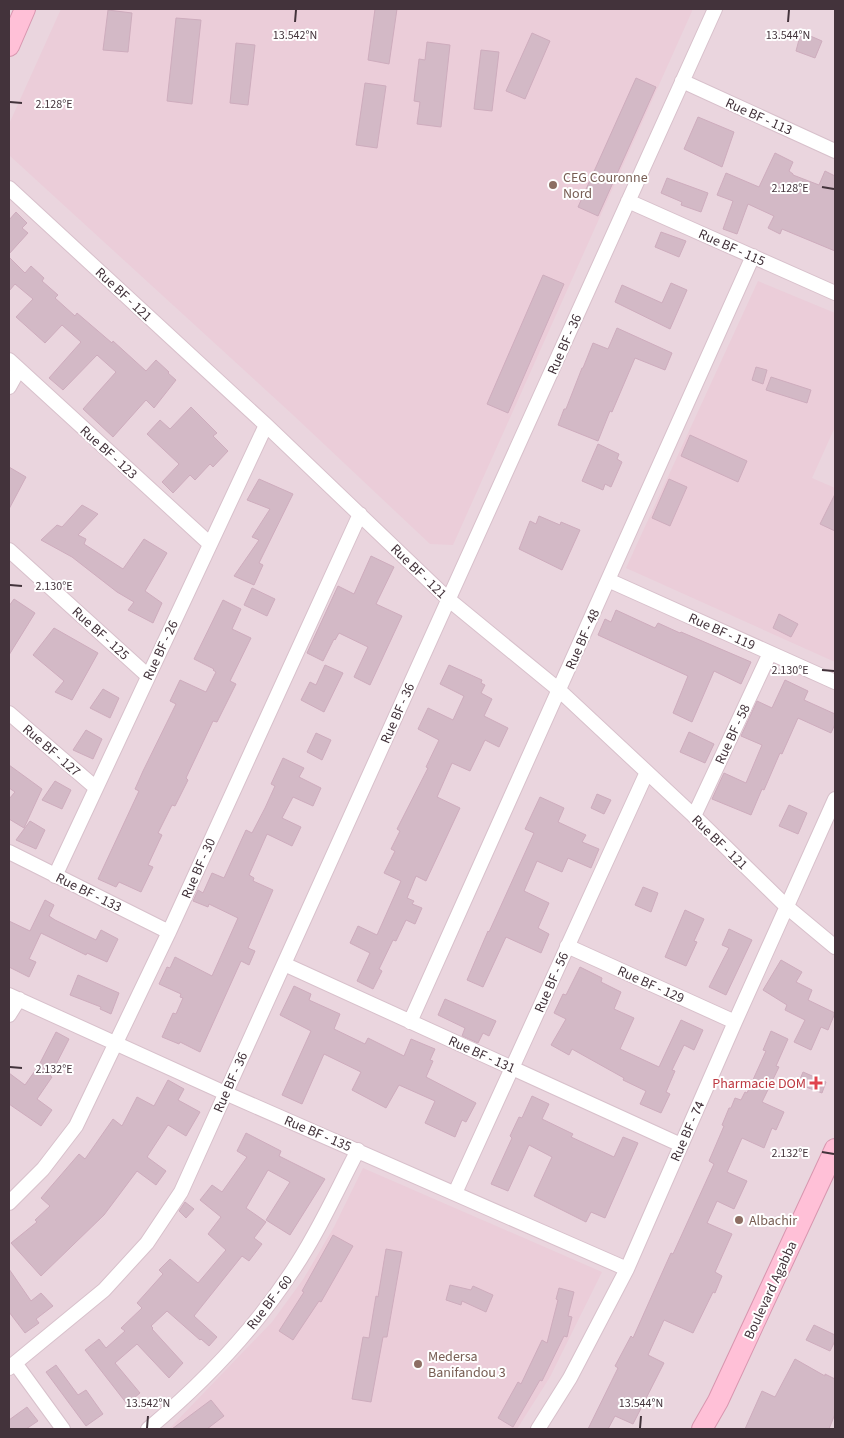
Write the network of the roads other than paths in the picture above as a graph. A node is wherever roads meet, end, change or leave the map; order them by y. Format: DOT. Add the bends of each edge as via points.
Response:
graph roads {
  1 [pos="715,9"];
  2 [pos="22,10"];
  3 [pos="9,46"];
  4 [pos="682,81"];
  5 [pos="835,151"];
  6 [pos="9,188"];
  7 [pos="628,201"];
  8 [pos="753,256"];
  9 [pos="835,293"];
  10 [pos="14,364"];
  11 [pos="9,387"];
  12 [pos="266,425"];
  13 [pos="360,514"];
  14 [pos="210,544"];
  15 [pos="9,550"];
  16 [pos="608,580"];
  17 [pos="448,599"];
  18 [pos="770,653"];
  19 [pos="148,676"];
  20 [pos="835,682"];
  21 [pos="559,690"];
  22 [pos="9,713"];
  23 [pos="646,772"];
  24 [pos="96,788"];
  25 [pos="835,799"];
  26 [pos="694,816"];
  27 [pos="9,852"];
  28 [pos="55,876"];
  29 [pos="787,907"];
  30 [pos="169,932"];
  31 [pos="567,946"];
  32 [pos="835,947"];
  33 [pos="284,964"];
  34 [pos="14,997"];
  35 [pos="9,1015"];
  36 [pos="410,1022"];
  37 [pos="735,1022"];
  38 [pos="116,1043"];
  39 [pos="512,1068"];
  40 [pos="226,1093"];
  41 [pos="681,1145"];
  42 [pos="835,1149"];
  43 [pos="358,1150"];
  44 [pos="455,1193"];
  45 [pos="9,1203"];
  46 [pos="627,1270"];
  47 [pos="12,1366"];
  48 [pos="63,1429"];
  49 [pos="148,1429"];
  50 [pos="538,1429"];
  51 [pos="702,1429"];
  1 -- 4 [label="street, Rue BF - 36"];
  2 -- 3 [label="main road"];
  4 -- 5 [label="street, Rue BF - 113"];
  4 -- 7 [label="street, Rue BF - 36"];
  6 -- 12 [label="street, Rue BF - 121"];
  7 -- 8 [label="street, Rue BF - 115"];
  7 -- 17 [label="street, Rue BF - 36"];
  8 -- 9 [label="street, Rue BF - 115"];
  8 -- 16 [label="street, Rue BF - 48"];
  10 -- 11 [label="street"];
  10 -- 14 [label="street, Rue BF - 123"];
  12 -- 13 [label="street, Rue BF - 121"];
  12 -- 14 [label="street, Rue BF - 26"];
  13 -- 17 [label="street, Rue BF - 121"];
  13 -- 30 [label="street, Rue BF - 30"];
  14 -- 19 [label="street, Rue BF - 26"];
  15 -- 19 [label="street, Rue BF - 125"];
  16 -- 18 [label="street, Rue BF - 119"];
  16 -- 21 [label="street, Rue BF - 48"];
  17 -- 21 [label="street, Rue BF - 121"];
  17 -- 33 [label="street, Rue BF - 36"];
  18 -- 20 [label="street, Rue BF - 119"];
  18 -- 26 [label="street, Rue BF - 58"];
  19 -- 24 [label="street, Rue BF - 26"];
  21 -- 23 [label="street, Rue BF - 121"];
  21 -- 36 [label="street, Rue BF - 48"];
  22 -- 24 [label="street, Rue BF - 127"];
  23 -- 26 [label="street, Rue BF - 121"];
  23 -- 31 [label="street, Rue BF - 56"];
  24 -- 28 [label="street, Rue BF - 26"];
  25 -- 29 [label="street, Rue BF - 74"];
  26 -- 29 [label="street, Rue BF - 121"];
  27 -- 28 [label="street, Rue BF - 133"];
  28 -- 30 [label="street, Rue BF - 133"];
  29 -- 32 [label="street, Rue BF - 121"];
  29 -- 37 [label="street, Rue BF - 74"];
  30 -- 38 [label="street, Rue BF - 30"];
  31 -- 37 [label="street, Rue BF - 129"];
  31 -- 39 [label="street, Rue BF - 56"];
  33 -- 36 [label="street, Rue BF - 131"];
  33 -- 40 [label="street, Rue BF - 36"];
  34 -- 35 [label="street"];
  34 -- 38 [label="street, Rue BF - 135"];
  36 -- 39 [label="street, Rue BF - 131"];
  37 -- 41 [label="street, Rue BF - 74"];
  38 -- 40 [label="street, Rue BF - 135"];
  38 -- 45 [label="street, Rue BF - 30" via="76,1126 44,1169"];
  39 -- 41 [label="street, Rue BF - 131"];
  39 -- 44 [label="street, Rue BF - 56"];
  40 -- 43 [label="street, Rue BF - 135"];
  40 -- 47 [label="street, Rue BF - 36" via="181,1192 147,1243 104,1290"];
  41 -- 46 [label="street, Rue BF - 74"];
  42 -- 51 [label="main road, Boulevard Agabba"];
  43 -- 44 [label="street, Rue BF - 135"];
  43 -- 49 [label="street, Rue BF - 60" via="294,1270 204,1380"];
  44 -- 46 [label="street, Rue BF - 135"];
  46 -- 50 [label="street, Rue BF - 74" via="570,1378"];
  47 -- 48 [label="street"];
}
